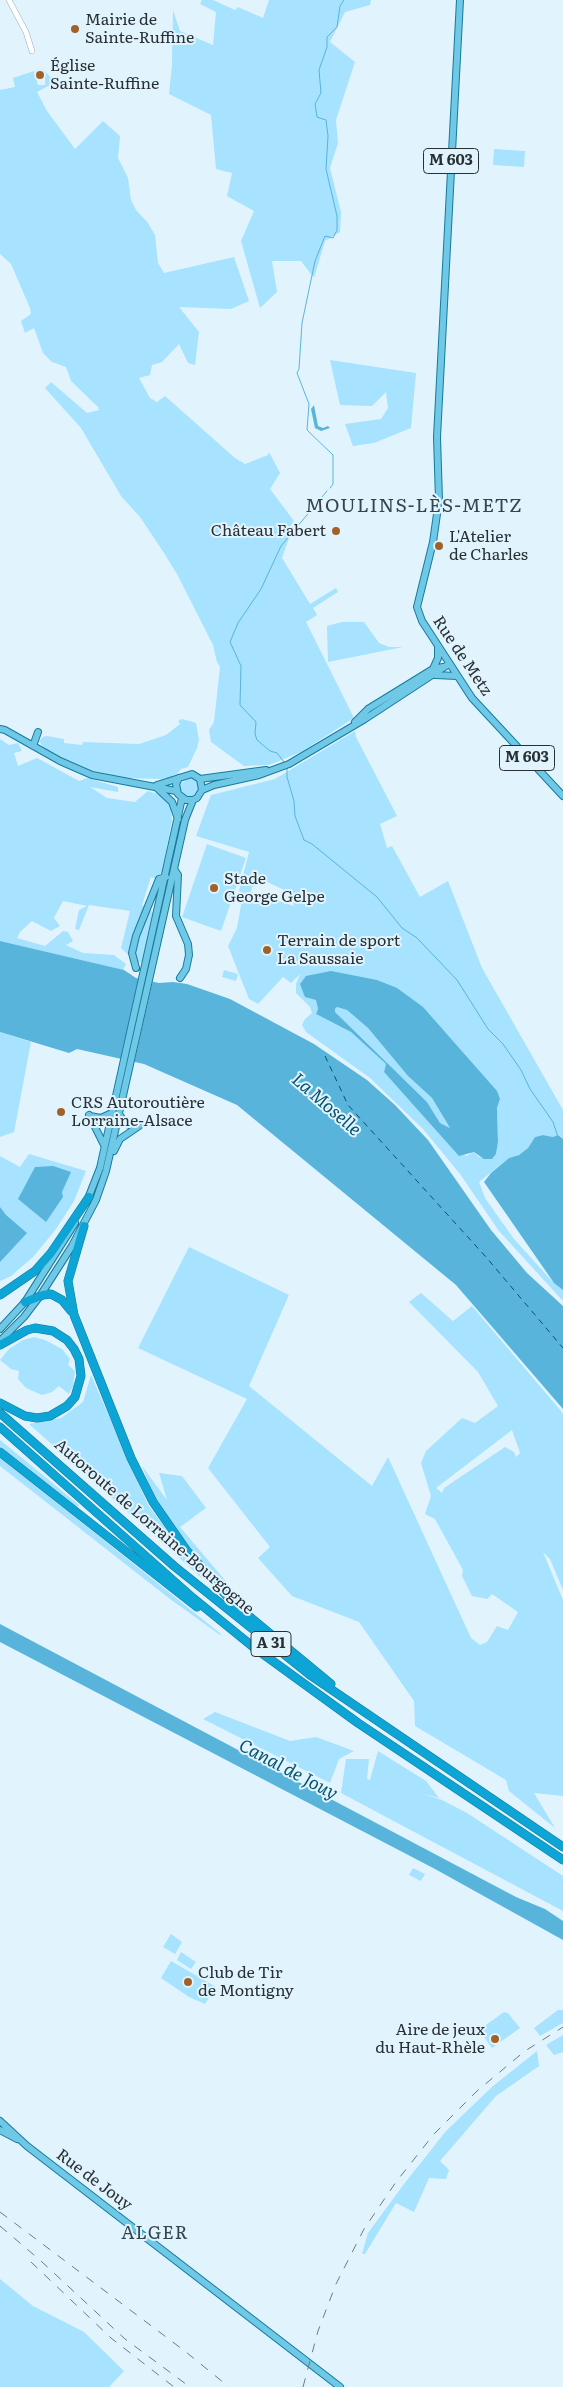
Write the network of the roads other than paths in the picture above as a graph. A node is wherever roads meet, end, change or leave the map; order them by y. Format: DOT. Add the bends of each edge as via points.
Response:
graph roads {
  1 [pos="9,0"];
  2 [pos="460,0"];
  3 [pos="32,51"];
  4 [pos="438,646"];
  5 [pos="447,665"];
  6 [pos="434,672"];
  7 [pos="457,676"];
  8 [pos="3,730"];
  9 [pos="38,732"];
  10 [pos="33,746"];
  11 [pos="272,769"];
  12 [pos="179,778"];
  13 [pos="200,779"];
  14 [pos="154,786"];
  15 [pos="202,790"];
  16 [pos="176,791"];
  17 [pos="563,796"];
  18 [pos="182,798"];
  19 [pos="192,800"];
  20 [pos="178,822"];
  21 [pos="174,869"];
  22 [pos="166,877"];
  23 [pos="155,939"];
  24 [pos="136,968"];
  25 [pos="180,978"];
  26 [pos="116,1110"];
  27 [pos="105,1146"];
  28 [pos="106,1171"];
  29 [pos="89,1197"];
  30 [pos="84,1226"];
  31 [pos="0,1295"];
  32 [pos="40,1296"];
  33 [pos="25,1302"];
  34 [pos="74,1315"];
  35 [pos="0,1329"];
  36 [pos="0,1341"];
  37 [pos="0,1345"];
  38 [pos="0,1403"];
  39 [pos="0,1413"];
  40 [pos="0,1427"];
  41 [pos="0,1452"];
  42 [pos="212,1614"];
  43 [pos="371,1716"];
  44 [pos="563,1847"];
  45 [pos="563,1860"];
  46 [pos="0,2123"];
  47 [pos="0,2130"];
  48 [pos="22,2142"];
  49 [pos="340,2387"];
  1 -- 3 [label="street"];
  2 -- 4 [label="main road, Rue de Metz / M 603" via="440,373 439,500 433,542 417,603 422,620"];
  4 -- 5 [label="main road, Rue de Metz / M 603"];
  4 -- 6 [label="main road"];
  5 -- 6 [label="main road"];
  5 -- 7 [label="main road, Rue de Metz / M 603"];
  6 -- 7 [label="main road"];
  6 -- 11 [label="main road" via="362,714 353,725 303,756"];
  7 -- 17 [label="main road, Rue de Metz / M 603" via="492,720"];
  8 -- 10 [label="main road"];
  9 -- 10 [label="main road"];
  10 -- 14 [label="main road" via="92,775"];
  11 -- 13 [label="main road"];
  11 -- 15 [label="main road"];
  12 -- 13 [label="main road" via="188,773"];
  12 -- 14 [label="main road"];
  12 -- 16 [label="main road"];
  13 -- 15 [label="main road"];
  14 -- 16 [label="main road"];
  14 -- 20 [label="main road" via="172,802"];
  15 -- 19 [label="main road"];
  16 -- 18 [label="main road"];
  18 -- 19 [label="main road"];
  18 -- 20 [label="main road"];
  19 -- 21 [label="main road"];
  20 -- 22 [label="main road"];
  21 -- 23 [label="main road"];
  21 -- 25 [label="main road" via="178,874 176,916 188,944 189,955"];
  22 -- 23 [label="main road"];
  22 -- 24 [label="main road" via="159,879 136,936 132,953"];
  23 -- 26 [label="main road"];
  26 -- 27 [label="main road"];
  26 -- 27 [label="main road" via="101,1118 88,1115"];
  26 -- 28 [label="main road"];
  26 -- 28 [label="main road" via="126,1124 139,1126 120,1139"];
  27 -- 29 [label="main road"];
  28 -- 30 [label="main road"];
  29 -- 31 [label="highway" via="35,1272"];
  29 -- 33 [label="main road" via="65,1242"];
  30 -- 32 [label="main road"];
  30 -- 34 [label="highway" via="68,1281"];
  32 -- 33 [label="highway"];
  32 -- 34 [label="highway" via="57,1296"];
  32 -- 36 [label="main road"];
  33 -- 35 [label="main road"];
  34 -- 43 [label="highway" via="131,1458 154,1502 187,1551 233,1603"];
  37 -- 38 [label="highway" via="27,1330 53,1331 74,1349 81,1376 75,1397 50,1416 25,1416"];
  39 -- 43 [label="highway, Autoroute de Lorraine-Bourgogne / A 31" via="227,1610"];
  40 -- 42 [label="highway, Autoroute de Lorraine-Bourgogne / A 31"];
  41 -- 42 [label="highway" via="195,1606"];
  42 -- 45 [label="highway, Autoroute de Lorraine-Bourgogne / A 31" via="331,1705"];
  43 -- 44 [label="highway, Autoroute de Lorraine-Bourgogne / A 31"];
  46 -- 48 [label="main road, Rue de Jouy"];
  47 -- 48 [label="main road"];
  48 -- 49 [label="main road, Rue de Jouy"];
}
